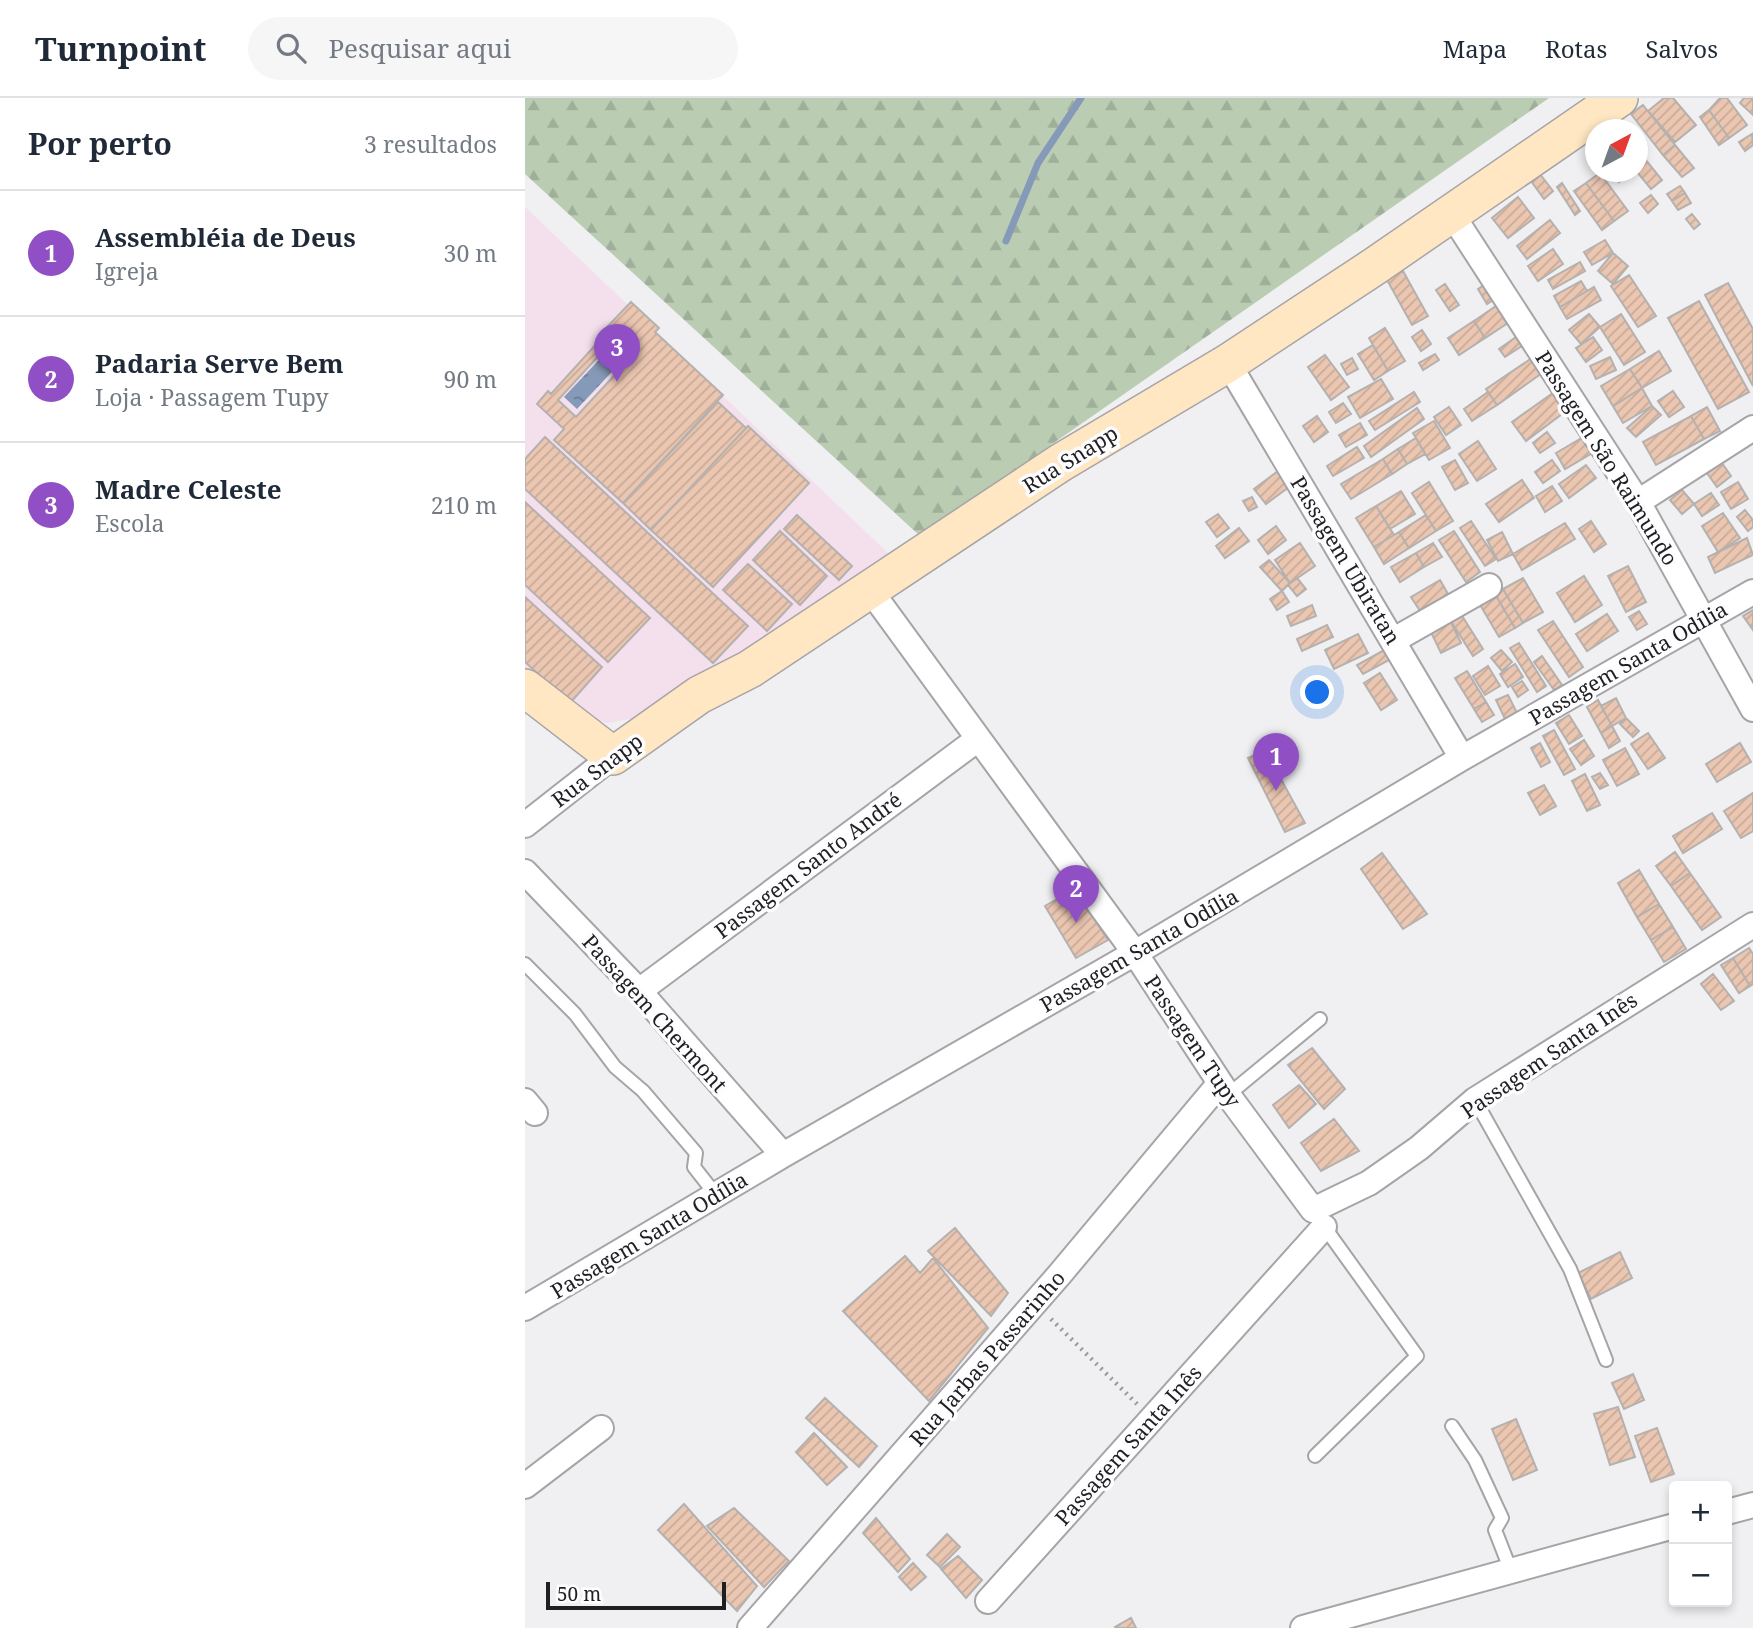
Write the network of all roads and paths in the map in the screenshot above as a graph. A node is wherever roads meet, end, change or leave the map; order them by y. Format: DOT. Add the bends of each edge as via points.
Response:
graph roads {
  1 [pos="1619,98"];
  2 [pos="1451,213"];
  3 [pos="1228,363"];
  4 [pos="1753,428"];
  5 [pos="1638,502"];
  6 [pos="1489,586"];
  7 [pos="870,590"];
  8 [pos="1753,592"];
  9 [pos="1704,621"];
  10 [pos="1394,640"];
  11 [pos="525,688"];
  12 [pos="1753,709"];
  13 [pos="978,739"];
  14 [pos="613,756"];
  15 [pos="1462,758"];
  16 [pos="525,825"];
  17 [pos="525,872"];
  18 [pos="1753,925"];
  19 [pos="1135,953"];
  20 [pos="525,964"];
  21 [pos="639,991"];
  22 [pos="1320,1019"];
  23 [pos="1224,1089"];
  24 [pos="1475,1100"];
  25 [pos="783,1155"];
  26 [pos="716,1195"];
  27 [pos="1318,1219"];
  28 [pos="1035,1304"];
  29 [pos="525,1308"];
  30 [pos="1606,1360"];
  31 [pos="1152,1418"];
  32 [pos="1452,1426"];
  33 [pos="601,1428"];
  34 [pos="1315,1456"];
  35 [pos="525,1486"];
  36 [pos="1753,1505"];
  37 [pos="1732,1511"];
  38 [pos="1669,1527"];
  39 [pos="1511,1571"];
  40 [pos="988,1601"];
  41 [pos="750,1628"];
  42 [pos="1303,1628"];
  1 -- 2 [label="main road, Rua Snapp"];
  2 -- 3 [label="main road, Rua Snapp"];
  2 -- 5 [label="street, Passagem São Raimundo"];
  3 -- 7 [label="main road, Rua Snapp" via="1060,463"];
  3 -- 10 [label="street, Passagem Ubiratan"];
  4 -- 5 [label="street"];
  5 -- 9 [label="street, Passagem São Raimundo"];
  6 -- 10 [label="street"];
  7 -- 13 [label="street, Passagem Tupy"];
  7 -- 14 [label="main road, Rua Snapp" via="750,668 699,695"];
  8 -- 9 [label="street, Passagem Santa Odília"];
  9 -- 12 [label="street, Passagem São Raimundo"];
  9 -- 15 [label="street, Passagem Santa Odília"];
  10 -- 15 [label="street, Passagem Ubiratan"];
  11 -- 14 [label="main road"];
  13 -- 19 [label="street, Passagem Tupy"];
  13 -- 21 [label="street, Passagem Santo André"];
  14 -- 16 [label="street, Rua Snapp"];
  15 -- 19 [label="street, Passagem Santa Odília"];
  17 -- 21 [label="street, Passagem Chermont"];
  18 -- 24 [label="street, Passagem Santa Inês"];
  19 -- 23 [label="street, Passagem Tupy"];
  19 -- 25 [label="street, Passagem Santa Odília"];
  20 -- 26 [label="lane" via="575,1014 615,1067 643,1091 696,1153 694,1167"];
  21 -- 25 [label="street, Passagem Chermont"];
  22 -- 23 [label="lane"];
  23 -- 27 [label="street, Passagem Tupy"];
  23 -- 28 [label="street, Rua Jarbas Passarinho"];
  24 -- 27 [label="street, Passagem Santa Inês" via="1419,1148"];
  24 -- 30 [label="lane" via="1570,1269"];
  25 -- 26 [label="street, Passagem Santa Odília"];
  26 -- 29 [label="street, Passagem Santa Odília"];
  27 -- 31 [label="street, Passagem Santa Inês"];
  27 -- 34 [label="lane, Passagem Tupy" via="1417,1356"];
  28 -- 31 [label="path"];
  28 -- 41 [label="street, Rua Jarbas Passarinho"];
  31 -- 40 [label="street, Passagem Santa Inês"];
  32 -- 39 [label="lane" via="1475,1460 1502,1518 1495,1530"];
  33 -- 35 [label="street"];
  36 -- 37 [label="street"];
  38 -- 39 [label="street"];
  39 -- 42 [label="street"];
}
